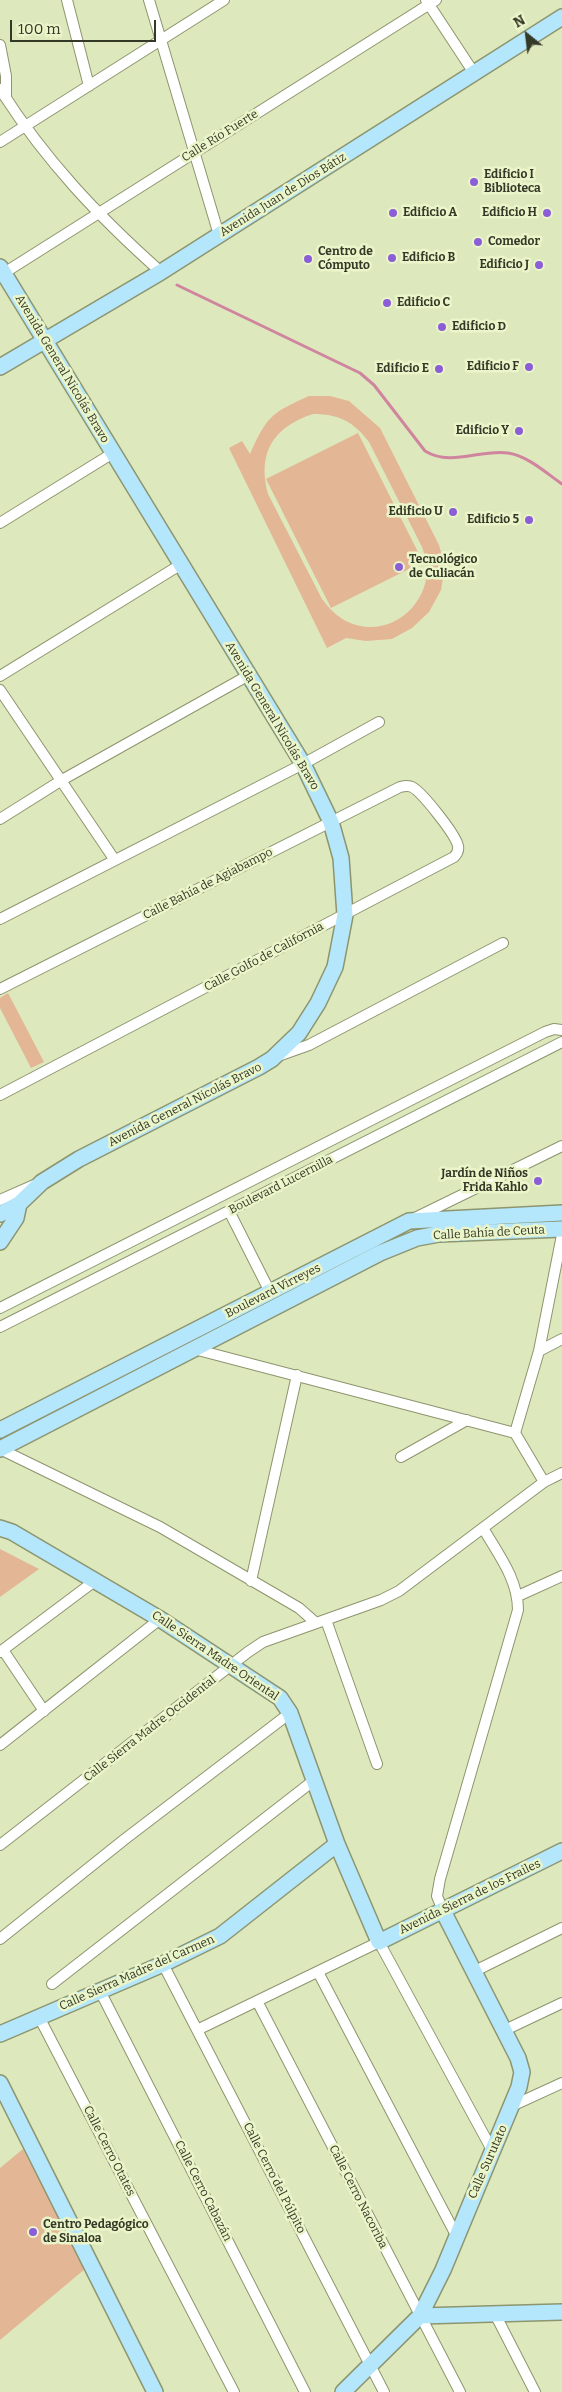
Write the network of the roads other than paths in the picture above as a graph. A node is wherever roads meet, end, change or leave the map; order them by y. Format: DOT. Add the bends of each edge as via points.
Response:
graph roads {
  1 [pos="67,0"];
  2 [pos="149,0"];
  3 [pos="224,0"];
  4 [pos="430,1"];
  5 [pos="562,16"];
  6 [pos="161,40"];
  7 [pos="0,45"];
  8 [pos="474,73"];
  9 [pos="89,86"];
  10 [pos="0,89"];
  11 [pos="6,98"];
  12 [pos="26,127"];
  13 [pos="0,142"];
  14 [pos="193,154"];
  15 [pos="98,214"];
  16 [pos="219,235"];
  17 [pos="2,270"];
  18 [pos="161,272"];
  19 [pos="44,340"];
  20 [pos="0,367"];
  21 [pos="113,453"];
  22 [pos="0,523"];
  23 [pos="180,564"];
  24 [pos="249,675"];
  25 [pos="0,676"];
  26 [pos="0,690"];
  27 [pos="380,722"];
  28 [pos="303,764"];
  29 [pos="62,780"];
  30 [pos="417,790"];
  31 [pos="0,819"];
  32 [pos="331,822"];
  33 [pos="114,859"];
  34 [pos="344,915"];
  35 [pos="0,919"];
  36 [pos="503,943"];
  37 [pos="0,989"];
  38 [pos="562,1030"];
  39 [pos="562,1042"];
  40 [pos="272,1058"];
  41 [pos="0,1095"];
  42 [pos="562,1146"];
  43 [pos="42,1182"];
  44 [pos="0,1200"];
  45 [pos="19,1204"];
  46 [pos="229,1211"];
  47 [pos="562,1213"];
  48 [pos="0,1214"];
  49 [pos="409,1221"];
  50 [pos="461,1226"];
  51 [pos="562,1229"];
  52 [pos="562,1235"];
  53 [pos="417,1238"];
  54 [pos="0,1242"];
  55 [pos="270,1292"];
  56 [pos="0,1308"];
  57 [pos="0,1327"];
  58 [pos="562,1340"];
  59 [pos="194,1349"];
  60 [pos="539,1351"];
  61 [pos="297,1376"];
  62 [pos="467,1420"];
  63 [pos="0,1430"];
  64 [pos="515,1433"];
  65 [pos="0,1449"];
  66 [pos="401,1457"];
  67 [pos="562,1473"];
  68 [pos="544,1482"];
  69 [pos="0,1528"];
  70 [pos="483,1528"];
  71 [pos="562,1576"];
  72 [pos="96,1580"];
  73 [pos="251,1581"];
  74 [pos="518,1596"];
  75 [pos="160,1619"];
  76 [pos="321,1622"];
  77 [pos="1,1651"];
  78 [pos="230,1667"];
  79 [pos="44,1711"];
  80 [pos="290,1713"];
  81 [pos="0,1745"];
  82 [pos="377,1764"];
  83 [pos="313,1781"];
  84 [pos="337,1844"];
  85 [pos="0,1845"];
  86 [pos="562,1851"];
  87 [pos="443,1911"];
  88 [pos="562,1928"];
  89 [pos="0,1939"];
  90 [pos="379,1942"];
  91 [pos="163,1964"];
  92 [pos="475,1971"];
  93 [pos="318,1972"];
  94 [pos="52,1984"];
  95 [pos="100,1991"];
  96 [pos="257,2001"];
  97 [pos="562,2003"];
  98 [pos="39,2017"];
  99 [pos="197,2030"];
  100 [pos="505,2030"];
  101 [pos="0,2034"];
  102 [pos="0,2083"];
  103 [pos="562,2083"];
  104 [pos="514,2105"];
  105 [pos="492,2150"];
  106 [pos="456,2235"];
  107 [pos="562,2312"];
  108 [pos="495,2314"];
  109 [pos="420,2316"];
  110 [pos="370,2366"];
  111 [pos="156,2392"];
  112 [pos="234,2392"];
  113 [pos="305,2392"];
  114 [pos="343,2392"];
  115 [pos="384,2392"];
  116 [pos="460,2392"];
  117 [pos="535,2392"];
  1 -- 9 [label="street"];
  2 -- 6 [label="street"];
  3 -- 6 [label="street"];
  4 -- 8 [label="street"];
  4 -- 14 [label="street, Calle Río Fuerte"];
  5 -- 8 [label="street, Avenida Juan de Dios Bátiz"];
  6 -- 9 [label="street"];
  6 -- 14 [label="street"];
  7 -- 11 [label="street"];
  8 -- 16 [label="street, Avenida Juan de Dios Bátiz"];
  9 -- 12 [label="street"];
  10 -- 11 [label="street"];
  11 -- 12 [label="street"];
  12 -- 13 [label="street"];
  12 -- 15 [label="street"];
  14 -- 15 [label="street, Calle Río Fuerte"];
  14 -- 16 [label="street"];
  15 -- 17 [label="street, Calle Río Fuerte"];
  15 -- 18 [label="street"];
  16 -- 18 [label="street, Avenida Juan de Dios Bátiz"];
  17 -- 19 [label="street, Avenida General Nicolás Bravo"];
  18 -- 19 [label="street, Avenida Juan de Dios Bátiz"];
  19 -- 20 [label="street, Avenida Juan de Dios Bátiz"];
  19 -- 21 [label="street, Avenida General Nicolás Bravo"];
  21 -- 22 [label="street"];
  21 -- 23 [label="street, Avenida General Nicolás Bravo"];
  23 -- 24 [label="street, Avenida General Nicolás Bravo"];
  23 -- 25 [label="street"];
  24 -- 28 [label="street, Avenida General Nicolás Bravo"];
  24 -- 29 [label="street"];
  26 -- 29 [label="street"];
  27 -- 28 [label="street"];
  28 -- 32 [label="street, Avenida General Nicolás Bravo"];
  28 -- 33 [label="street"];
  29 -- 31 [label="street"];
  29 -- 33 [label="street"];
  30 -- 32 [label="street, Calle Bahía de Agiabampo" via="410,786 400,787"];
  30 -- 34 [label="street, Calle Golfo de California" via="453,836 458,852"];
  32 -- 34 [label="street, Avenida General Nicolás Bravo" via="341,858"];
  32 -- 37 [label="street, Calle Bahía de Agiabampo"];
  33 -- 35 [label="street"];
  34 -- 40 [label="street, Avenida General Nicolás Bravo" via="334,966 318,1003 299,1033"];
  34 -- 41 [label="street, Calle Golfo de California"];
  36 -- 40 [label="street" via="309,1045"];
  38 -- 56 [label="street, Boulevard Lucernilla" via="545,1032"];
  39 -- 46 [label="street, Boulevard Lucernilla"];
  40 -- 43 [label="street, Avenida General Nicolás Bravo" via="244,1076 80,1159"];
  42 -- 49 [label="street"];
  43 -- 44 [label="street"];
  43 -- 45 [label="street, Avenida General Nicolás Bravo"];
  45 -- 48 [label="street, Avenida General Nicolás Bravo"];
  45 -- 54 [label="street, Avenida General Nicolás Bravo" via="16,1218"];
  46 -- 55 [label="street"];
  46 -- 57 [label="street, Boulevard Lucernilla"];
  47 -- 50 [label="street, Boulevard Virreyes"];
  49 -- 50 [label="street, Boulevard Virreyes"];
  49 -- 55 [label="street, Boulevard Virreyes"];
  50 -- 51 [label="street, Calle Bahía de Ceuta"];
  50 -- 53 [label="street, Calle Bahía de Ceuta"];
  52 -- 60 [label="street"];
  53 -- 59 [label="street, Boulevard Virreyes" via="380,1253"];
  55 -- 63 [label="street, Boulevard Virreyes"];
  58 -- 60 [label="street"];
  59 -- 61 [label="street"];
  59 -- 65 [label="street, Boulevard Virreyes"];
  60 -- 64 [label="street"];
  61 -- 62 [label="street"];
  61 -- 73 [label="street"];
  62 -- 64 [label="street"];
  62 -- 66 [label="street"];
  64 -- 68 [label="street"];
  65 -- 73 [label="street" via="105,1498"];
  67 -- 68 [label="street, Calle Sierra Madre Occidental"];
  68 -- 70 [label="street, Calle Sierra Madre Occidental"];
  69 -- 72 [label="street, Calle Sierra Madre Oriental"];
  70 -- 74 [label="street" via="512,1577"];
  70 -- 76 [label="street, Calle Sierra Madre Occidental" via="398,1591"];
  71 -- 74 [label="street"];
  72 -- 75 [label="street, Calle Sierra Madre Oriental"];
  72 -- 77 [label="street"];
  73 -- 76 [label="street"];
  74 -- 87 [label="street" via="514,1625 440,1879 437,1896"];
  75 -- 78 [label="street, Calle Sierra Madre Oriental"];
  75 -- 79 [label="street"];
  76 -- 78 [label="street, Calle Sierra Madre Occidental" via="263,1642"];
  76 -- 82 [label="street"];
  77 -- 79 [label="street"];
  78 -- 80 [label="street, Calle Sierra Madre Oriental" via="280,1698"];
  78 -- 85 [label="street, Calle Sierra Madre Occidental"];
  79 -- 81 [label="street"];
  80 -- 83 [label="street, Calle Sierra Madre Oriental"];
  80 -- 89 [label="street"];
  83 -- 84 [label="street, Calle Sierra Madre Oriental"];
  83 -- 94 [label="street"];
  84 -- 90 [label="street, Calle Sierra Madre Oriental"];
  84 -- 91 [label="street, Calle Sierra Madre del Carmen" via="220,1936"];
  86 -- 87 [label="street, Avenida Sierra de los Frailes"];
  87 -- 90 [label="street, Avenida Sierra de los Frailes"];
  87 -- 92 [label="street, Calle Surutato"];
  88 -- 92 [label="street"];
  90 -- 93 [label="street"];
  90 -- 105 [label="street"];
  91 -- 95 [label="street, Calle Sierra Madre del Carmen"];
  91 -- 99 [label="street, Calle Cerro del Púlpito"];
  92 -- 100 [label="street, Calle Surutato"];
  93 -- 96 [label="street"];
  93 -- 106 [label="street"];
  95 -- 98 [label="street, Calle Sierra Madre del Carmen"];
  95 -- 113 [label="street, Calle Cerro Cabazán"];
  96 -- 99 [label="street"];
  96 -- 109 [label="street, Calle Cerro Nacoriba"];
  97 -- 100 [label="street"];
  98 -- 101 [label="street, Calle Sierra Madre del Carmen"];
  98 -- 112 [label="street, Calle Cerro Otates"];
  99 -- 110 [label="street, Calle Cerro del Púlpito"];
  100 -- 104 [label="street, Calle Surutato" via="521,2066"];
  102 -- 111 [label="street"];
  103 -- 104 [label="street"];
  104 -- 105 [label="street, Calle Surutato"];
  105 -- 106 [label="street, Calle Surutato"];
  106 -- 109 [label="street, Calle Surutato"];
  107 -- 108 [label="street"];
  108 -- 109 [label="street"];
  108 -- 117 [label="street"];
  109 -- 110 [label="street, Calle Surutato"];
  109 -- 116 [label="street, Calle Cerro Nacoriba"];
  110 -- 114 [label="street, Calle Surutato"];
  110 -- 115 [label="street, Calle Cerro del Púlpito"];
}
